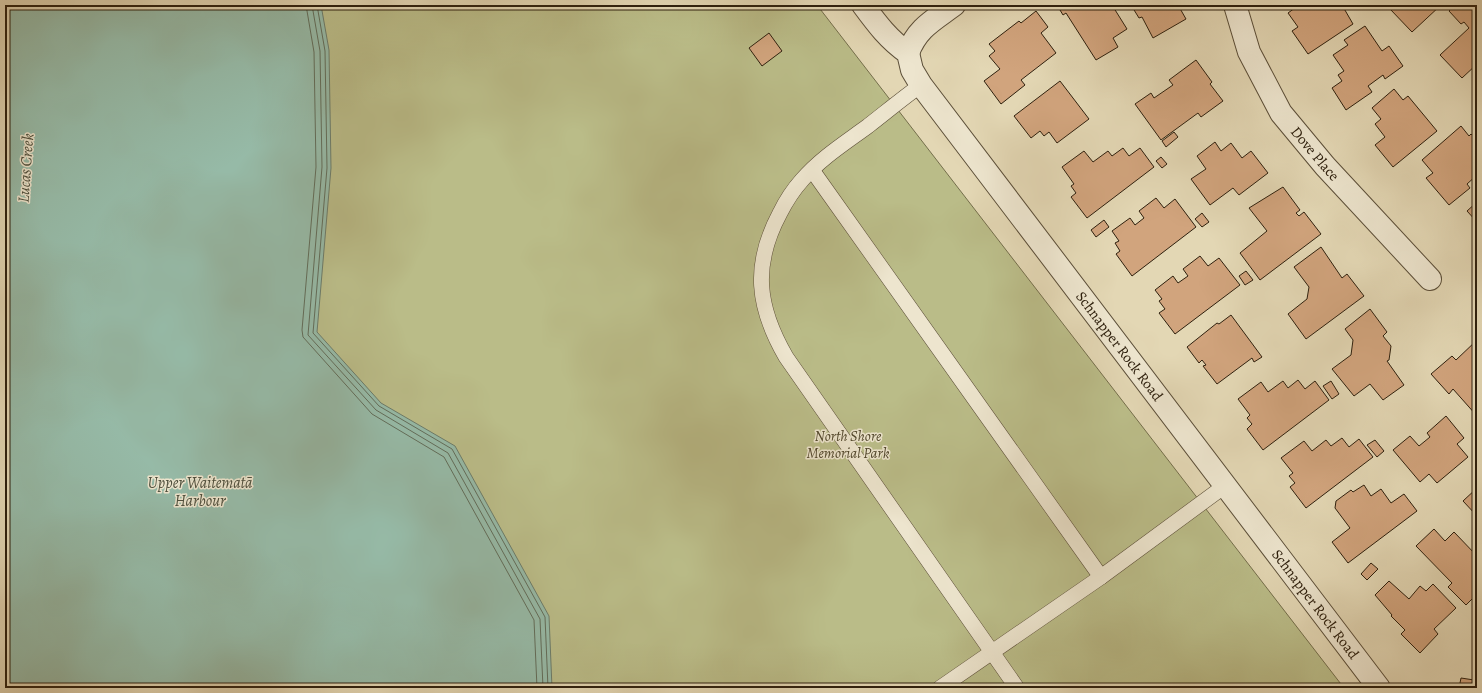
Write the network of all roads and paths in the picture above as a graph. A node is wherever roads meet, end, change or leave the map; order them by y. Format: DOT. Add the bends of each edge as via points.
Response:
graph roads {
  1 [pos="863,5"];
  2 [pos="954,5"];
  3 [pos="1235,5"];
  4 [pos="908,53"];
  5 [pos="921,85"];
  6 [pos="812,170"];
  7 [pos="1430,279"];
  8 [pos="1226,485"];
  9 [pos="1101,577"];
  10 [pos="991,651"];
  11 [pos="940,688"];
  12 [pos="1017,688"];
  13 [pos="1379,688"];
  1 -- 4 [label="street" via="881,30"];
  2 -- 4 [label="street" via="923,28"];
  3 -- 7 [label="street, Dove Place" via="1249,52 1281,113 1325,166"];
  4 -- 5 [label="street, Schnapper Rock Road" via="912,70"];
  5 -- 6 [label="lane" via="826,156"];
  5 -- 8 [label="street, Schnapper Rock Road"];
  6 -- 9 [label="lane"];
  6 -- 10 [label="lane" via="792,193 768,238 761,268 761,282 770,326 786,357"];
  8 -- 9 [label="lane"];
  8 -- 13 [label="street, Schnapper Rock Road"];
  9 -- 10 [label="lane"];
  10 -- 11 [label="lane"];
  10 -- 12 [label="lane"];
}
